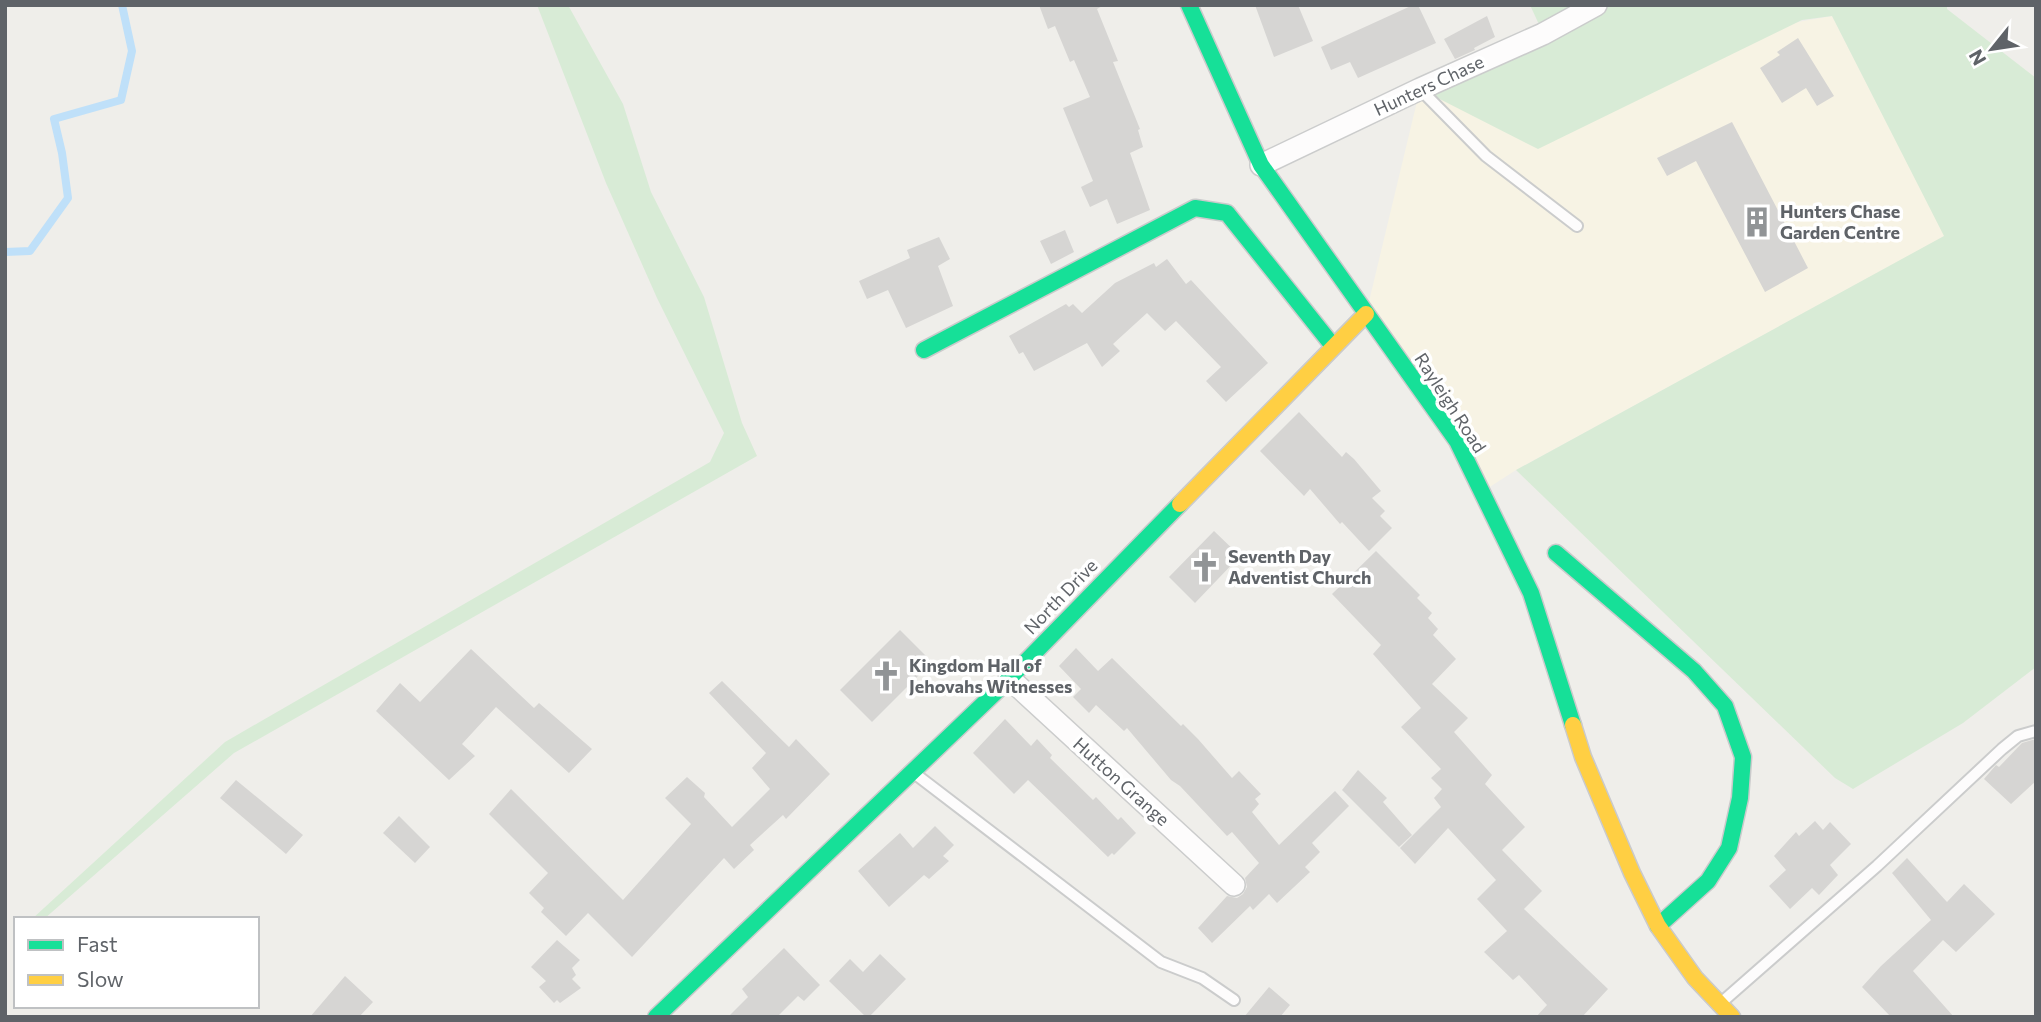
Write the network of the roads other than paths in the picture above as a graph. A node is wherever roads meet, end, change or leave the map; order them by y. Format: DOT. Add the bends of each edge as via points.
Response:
graph roads {
  1 [pos="1189,5"];
  2 [pos="1596,5"];
  3 [pos="1420,89"];
  4 [pos="1261,165"];
  5 [pos="1577,226"];
  6 [pos="1366,314"];
  7 [pos="1333,346"];
  8 [pos="924,350"];
  9 [pos="1556,553"];
  10 [pos="1009,678"];
  11 [pos="2036,731"];
  12 [pos="912,772"];
  13 [pos="1234,885"];
  14 [pos="1658,926"];
  15 [pos="1234,1000"];
  16 [pos="1720,1004"];
  17 [pos="656,1017"];
  18 [pos="1732,1017"];
  1 -- 4 [label="street, Rayleigh Road"];
  2 -- 3 [label="street, Hunters Chase"];
  3 -- 4 [label="street, Hunters Chase"];
  3 -- 5 [label="lane" via="1486,156"];
  4 -- 6 [label="street, Rayleigh Road"];
  6 -- 7 [label="street, North Drive"];
  6 -- 14 [label="street, Rayleigh Road" via="1457,441 1531,593 1584,757"];
  7 -- 8 [label="street" via="1227,213 1195,208"];
  7 -- 10 [label="street, North Drive"];
  9 -- 14 [label="street" via="1694,671 1725,706 1744,757 1741,798 1729,848 1708,881"];
  10 -- 12 [label="street, North Drive"];
  10 -- 13 [label="street, Hutton Grange"];
  11 -- 16 [label="lane" via="2018,736 2002,749"];
  12 -- 15 [label="lane" via="1161,962 1202,978"];
  12 -- 17 [label="street, North Drive"];
  14 -- 16 [label="street, Rayleigh Road"];
  16 -- 18 [label="street, Rayleigh Road"];
}
